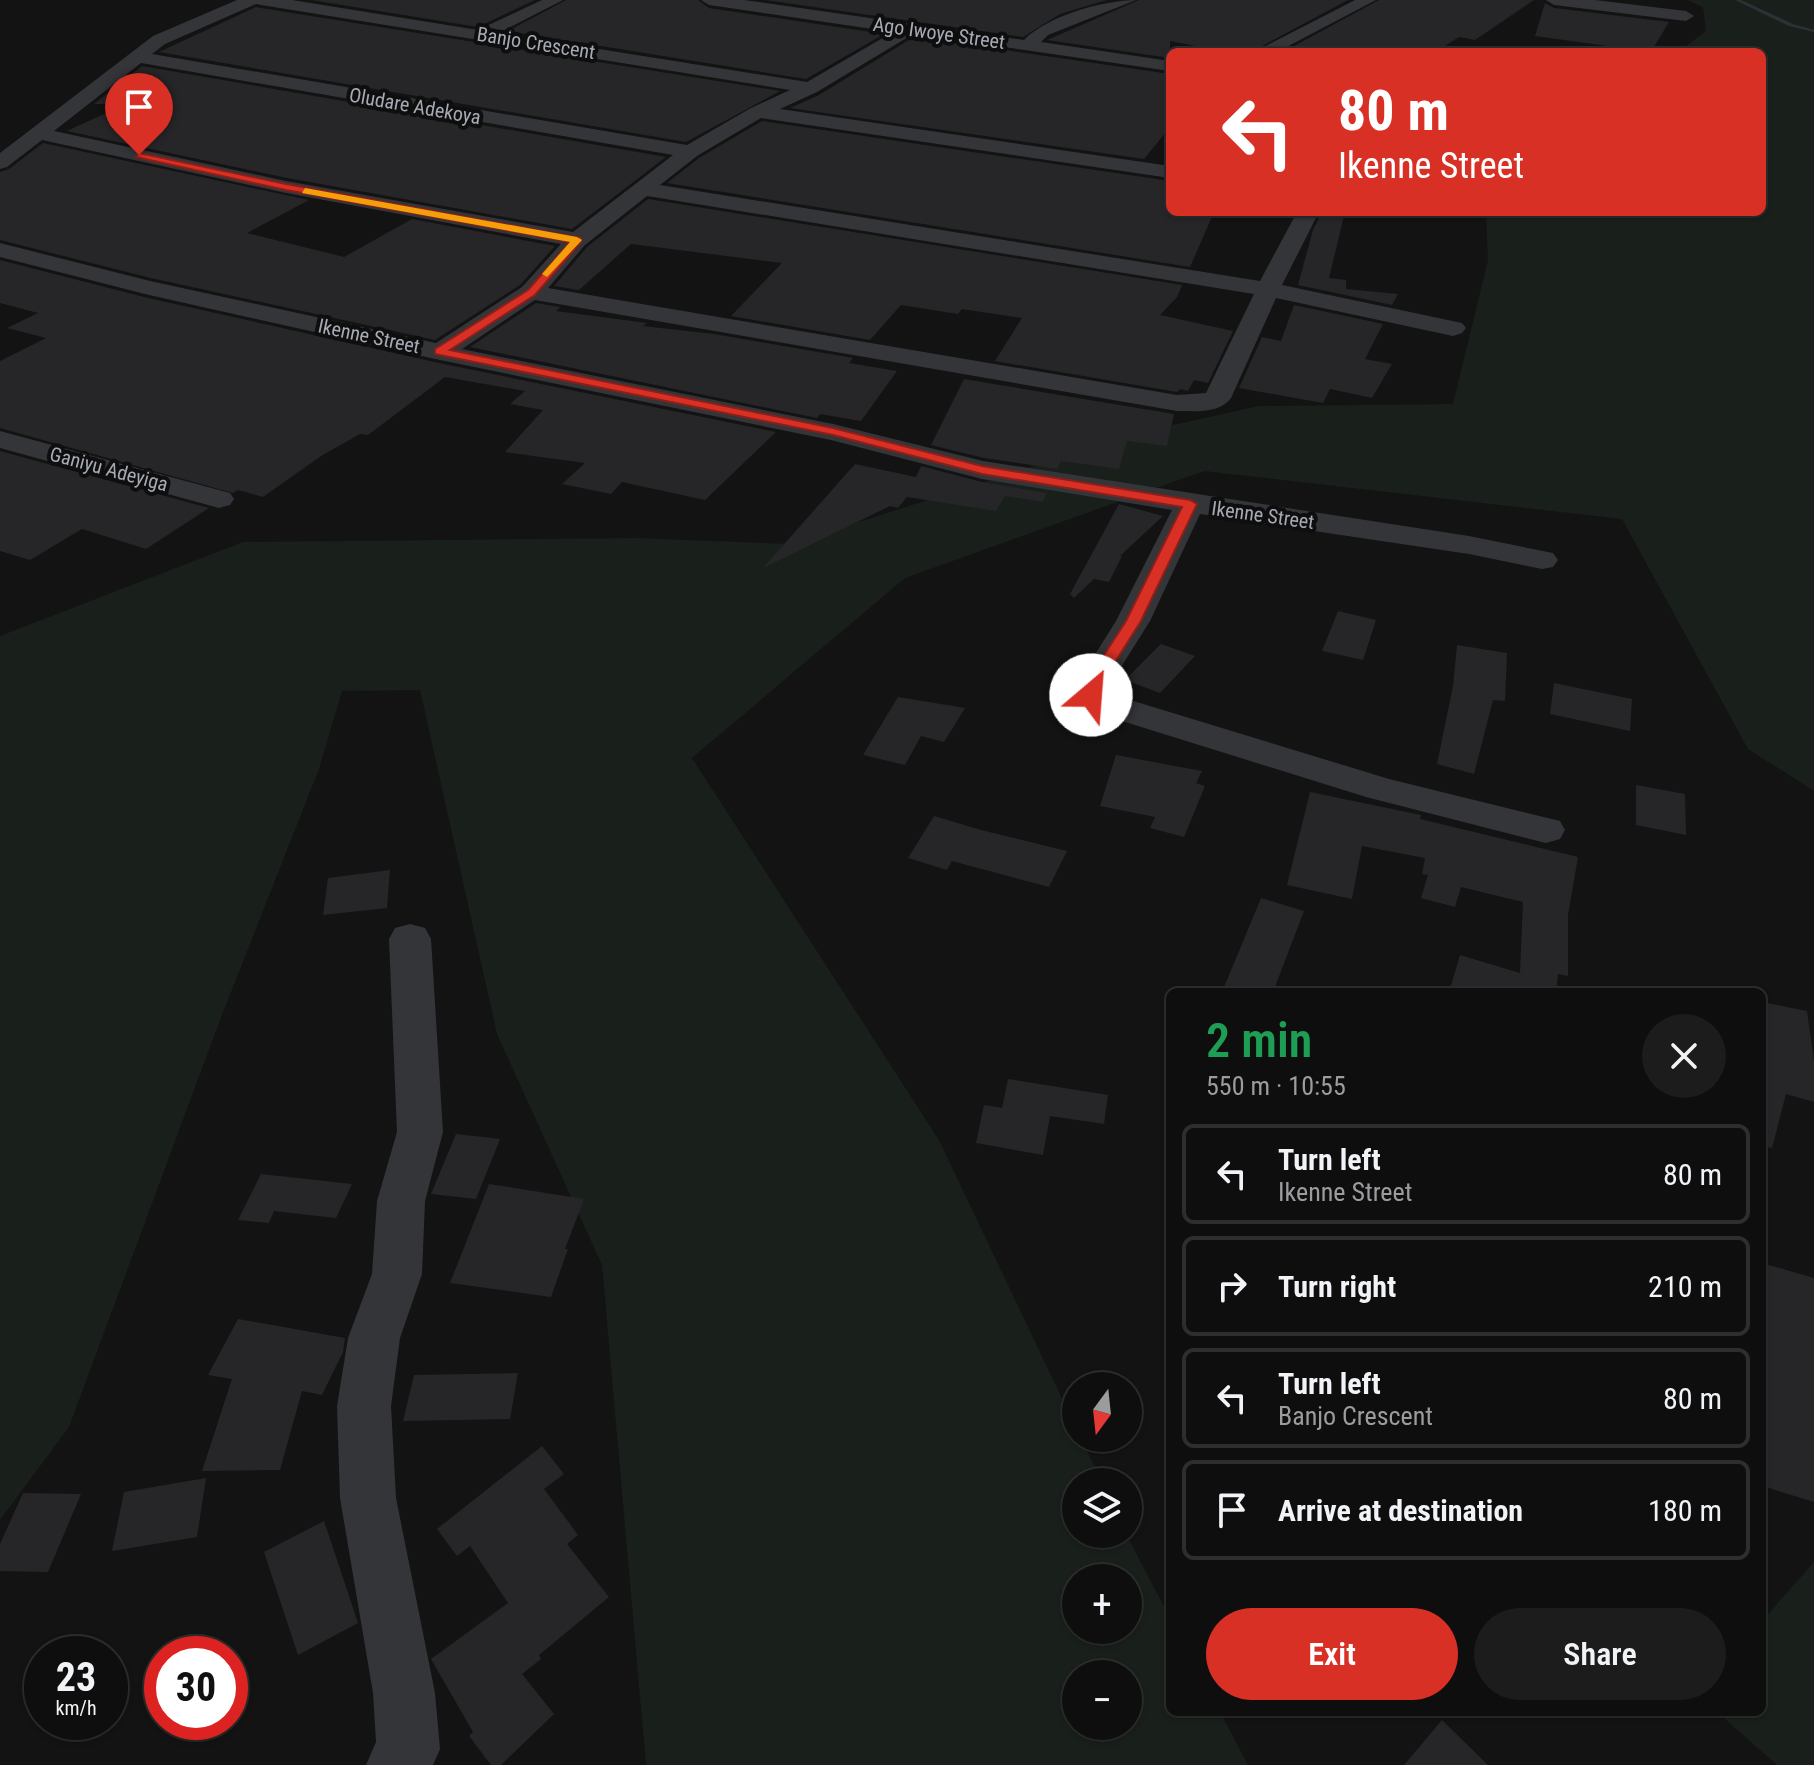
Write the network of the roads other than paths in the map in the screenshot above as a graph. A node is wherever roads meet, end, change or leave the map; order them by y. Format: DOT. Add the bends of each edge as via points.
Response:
graph roads {
  1 [pos="251,0"];
  2 [pos="261,0"];
  3 [pos="555,0"];
  4 [pos="709,0"];
  5 [pos="1128,0"];
  6 [pos="1368,0"];
  7 [pos="1554,0"];
  8 [pos="1686,16"];
  9 [pos="910,29"];
  10 [pos="483,34"];
  11 [pos="1029,45"];
  12 [pos="1271,48"];
  13 [pos="875,49"];
  14 [pos="906,54"];
  15 [pos="140,57"];
  16 [pos="1166,65"];
  17 [pos="810,88"];
  18 [pos="758,112"];
  19 [pos="38,133"];
  20 [pos="690,152"];
  21 [pos="0,163"];
  22 [pos="1166,171"];
  23 [pos="642,189"];
  24 [pos="1306,216"];
  25 [pos="577,240"];
  26 [pos="0,250"];
  27 [pos="1268,289"];
  28 [pos="531,292"];
  29 [pos="1453,328"];
  30 [pos="440,352"];
  31 [pos="0,439"];
  32 [pos="219,499"];
  33 [pos="1190,504"];
  34 [pos="1542,560"];
  35 [pos="1546,830"];
  36 [pos="410,939"];
  37 [pos="398,1765"];
  1 -- 15 [label="street" via="174,31"];
  2 -- 10 [label="street, Banjo Crescent"];
  3 -- 10 [label="street"];
  4 -- 9 [label="street, Ago Iwoye Street"];
  5 -- 11 [label="street" via="1042,31"];
  6 -- 12 [label="street"];
  7 -- 8 [label="street"];
  9 -- 11 [label="street, Ago Iwoye Street"];
  9 -- 13 [label="street"];
  10 -- 17 [label="street, Banjo Crescent"];
  11 -- 16 [label="street, Ago Iwoye Street"];
  13 -- 14 [label="street"];
  13 -- 17 [label="street"];
  15 -- 19 [label="street"];
  15 -- 20 [label="street, Oludare Adekoya"];
  17 -- 18 [label="street"];
  18 -- 20 [label="street"];
  18 -- 22 [label="street"];
  19 -- 21 [label="street"];
  19 -- 25 [label="street" via="286,187"];
  20 -- 23 [label="street"];
  23 -- 25 [label="street"];
  23 -- 27 [label="street"];
  24 -- 27 [label="street"];
  25 -- 28 [label="street"];
  26 -- 30 [label="street, Ikenne Street"];
  27 -- 28 [label="street" via="1217,398 1204,403 1177,403"];
  27 -- 29 [label="street"];
  28 -- 30 [label="street"];
  30 -- 33 [label="street, Ikenne Street" via="833,432 982,470"];
  31 -- 32 [label="street, Ganiyu Adeyiga"];
  33 -- 34 [label="street, Ikenne Street"];
  33 -- 35 [label="street" via="1091,695 1306,769"];
  36 -- 37 [label="street" via="420,1132 401,1201 397,1274 374,1338 364,1406 368,1498 404,1693 408,1749"];
}
